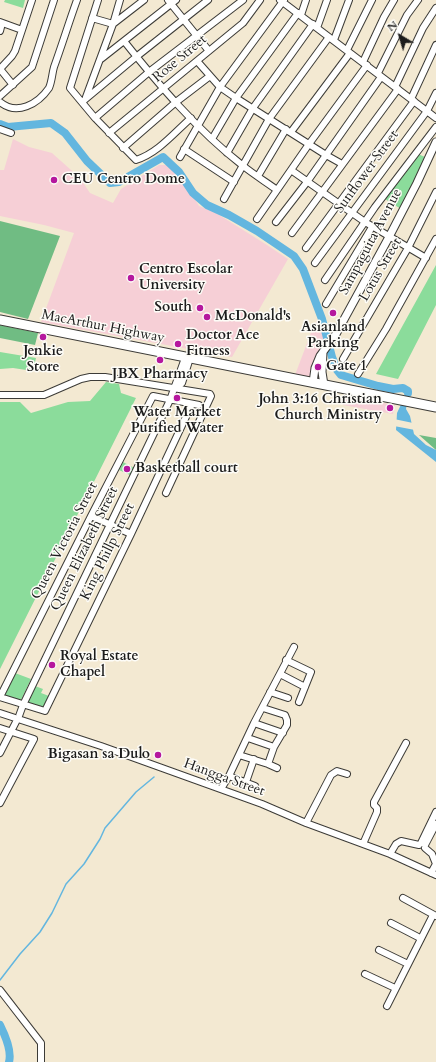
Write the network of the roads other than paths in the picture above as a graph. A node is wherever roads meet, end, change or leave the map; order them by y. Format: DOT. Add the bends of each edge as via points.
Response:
graph roads {
  1 [pos="32,0"];
  2 [pos="54,0"];
  3 [pos="76,0"];
  4 [pos="98,0"];
  5 [pos="120,0"];
  6 [pos="144,0"];
  7 [pos="208,0"];
  8 [pos="242,0"];
  9 [pos="260,0"];
  10 [pos="306,0"];
  11 [pos="327,0"];
  12 [pos="349,0"];
  13 [pos="372,0"];
  14 [pos="394,0"];
  15 [pos="418,0"];
  16 [pos="172,1"];
  17 [pos="282,1"];
  18 [pos="436,8"];
  19 [pos="299,14"];
  20 [pos="92,18"];
  21 [pos="184,20"];
  22 [pos="1,22"];
  23 [pos="113,24"];
  24 [pos="316,26"];
  25 [pos="22,30"];
  26 [pos="0,31"];
  27 [pos="197,35"];
  28 [pos="332,39"];
  29 [pos="124,41"];
  30 [pos="436,45"];
  31 [pos="209,50"];
  32 [pos="348,51"];
  33 [pos="136,57"];
  34 [pos="100,60"];
  35 [pos="197,61"];
  36 [pos="365,64"];
  37 [pos="0,69"];
  38 [pos="149,72"];
  39 [pos="380,75"];
  40 [pos="210,76"];
  41 [pos="13,85"];
  42 [pos="220,87"];
  43 [pos="164,88"];
  44 [pos="397,88"];
  45 [pos="436,93"];
  46 [pos="0,96"];
  47 [pos="236,98"];
  48 [pos="84,100"];
  49 [pos="413,100"];
  50 [pos="0,102"];
  51 [pos="176,102"];
  52 [pos="253,108"];
  53 [pos="426,111"];
  54 [pos="95,118"];
  55 [pos="191,118"];
  56 [pos="436,118"];
  57 [pos="269,119"];
  58 [pos="198,126"];
  59 [pos="436,127"];
  60 [pos="0,129"];
  61 [pos="289,131"];
  62 [pos="11,133"];
  63 [pos="109,133"];
  64 [pos="212,139"];
  65 [pos="436,142"];
  66 [pos="309,144"];
  67 [pos="123,148"];
  68 [pos="184,149"];
  69 [pos="227,153"];
  70 [pos="326,155"];
  71 [pos="180,157"];
  72 [pos="342,164"];
  73 [pos="243,166"];
  74 [pos="291,170"];
  75 [pos="258,176"];
  76 [pos="234,182"];
  77 [pos="307,182"];
  78 [pos="277,190"];
  79 [pos="436,192"];
  80 [pos="322,193"];
  81 [pos="224,199"];
  82 [pos="338,204"];
  83 [pos="352,213"];
  84 [pos="257,220"];
  85 [pos="276,222"];
  86 [pos="366,222"];
  87 [pos="372,226"];
  88 [pos="292,233"];
  89 [pos="389,237"];
  90 [pos="436,239"];
  91 [pos="306,248"];
  92 [pos="408,248"];
  93 [pos="426,258"];
  94 [pos="315,263"];
  95 [pos="325,280"];
  96 [pos="326,304"];
  97 [pos="0,320"];
  98 [pos="324,351"];
  99 [pos="188,358"];
  100 [pos="343,358"];
  101 [pos="358,374"];
  102 [pos="313,383"];
  103 [pos="324,385"];
  104 [pos="174,389"];
  105 [pos="0,395"];
  106 [pos="170,400"];
  107 [pos="192,404"];
  108 [pos="200,405"];
  109 [pos="436,407"];
  110 [pos="166,493"];
  111 [pos="91,516"];
  112 [pos="109,525"];
  113 [pos="131,534"];
  114 [pos="294,646"];
  115 [pos="286,660"];
  116 [pos="280,674"];
  117 [pos="305,687"];
  118 [pos="270,692"];
  119 [pos="0,697"];
  120 [pos="288,698"];
  121 [pos="299,702"];
  122 [pos="23,705"];
  123 [pos="263,708"];
  124 [pos="0,713"];
  125 [pos="17,719"];
  126 [pos="254,722"];
  127 [pos="0,728"];
  128 [pos="11,732"];
  129 [pos="283,733"];
  130 [pos="248,738"];
  131 [pos="406,743"];
  132 [pos="274,747"];
  133 [pos="0,753"];
  134 [pos="240,755"];
  135 [pos="254,759"];
  136 [pos="268,764"];
  137 [pos="277,768"];
  138 [pos="348,774"];
  139 [pos="229,776"];
  140 [pos="246,782"];
  141 [pos="254,786"];
  142 [pos="221,789"];
  143 [pos="0,803"];
  144 [pos="436,812"];
  145 [pos="306,823"];
  146 [pos="436,824"];
  147 [pos="363,844"];
  148 [pos="423,845"];
  149 [pos="390,854"];
  150 [pos="431,873"];
  151 [pos="403,898"];
  152 [pos="435,916"];
  153 [pos="391,923"];
  154 [pos="420,938"];
  155 [pos="379,950"];
  156 [pos="408,964"];
  157 [pos="365,974"];
  158 [pos="395,988"];
  159 [pos="0,990"];
  160 [pos="387,1006"];
  161 [pos="41,1062"];
  1 -- 25 [label="street"];
  2 -- 41 [label="street" via="34,62"];
  3 -- 50 [label="street" via="48,88 26,107 7,107"];
  4 -- 20 [label="street"];
  5 -- 23 [label="street"];
  6 -- 23 [label="street"];
  7 -- 21 [label="street"];
  8 -- 27 [label="street"];
  9 -- 31 [label="street, Rose Street" via="243,23"];
  10 -- 19 [label="street"];
  11 -- 24 [label="street"];
  12 -- 28 [label="street"];
  13 -- 32 [label="street"];
  14 -- 36 [label="street" via="384,17"];
  15 -- 39 [label="street" via="408,15"];
  16 -- 21 [label="street"];
  16 -- 29 [label="street"];
  17 -- 19 [label="street"];
  17 -- 42 [label="street"];
  18 -- 44 [label="street" via="423,28"];
  19 -- 24 [label="street"];
  19 -- 47 [label="street"];
  20 -- 23 [label="street"];
  20 -- 48 [label="street" via="70,88"];
  21 -- 27 [label="street"];
  21 -- 33 [label="street"];
  22 -- 25 [label="street"];
  22 -- 26 [label="street"];
  23 -- 34 [label="street"];
  24 -- 28 [label="street"];
  24 -- 52 [label="street"];
  25 -- 37 [label="street" via="16,50"];
  27 -- 31 [label="street"];
  27 -- 38 [label="street"];
  28 -- 32 [label="street"];
  28 -- 57 [label="street"];
  29 -- 33 [label="street"];
  29 -- 34 [label="street"];
  30 -- 49 [label="street"];
  31 -- 35 [label="street, Rose Street"];
  32 -- 36 [label="street"];
  32 -- 61 [label="street"];
  33 -- 38 [label="street"];
  33 -- 48 [label="street"];
  34 -- 48 [label="street"];
  35 -- 40 [label="street"];
  35 -- 43 [label="street, Rose Street"];
  36 -- 39 [label="street"];
  36 -- 66 [label="street"];
  37 -- 41 [label="street"];
  38 -- 43 [label="street"];
  38 -- 54 [label="street"];
  39 -- 44 [label="street"];
  39 -- 70 [label="street"];
  40 -- 42 [label="street"];
  40 -- 51 [label="street"];
  41 -- 46 [label="street"];
  42 -- 47 [label="street"];
  42 -- 58 [label="street"];
  43 -- 51 [label="street"];
  43 -- 63 [label="street, Rose Street"];
  44 -- 49 [label="street"];
  44 -- 72 [label="street"];
  45 -- 53 [label="street, Sunflower Street"];
  47 -- 52 [label="street"];
  47 -- 64 [label="street"];
  48 -- 54 [label="street"];
  49 -- 53 [label="street"];
  49 -- 82 [label="street"];
  51 -- 55 [label="street"];
  51 -- 67 [label="street"];
  52 -- 57 [label="street"];
  52 -- 69 [label="street"];
  53 -- 56 [label="street"];
  53 -- 83 [label="street, Sunflower Street"];
  54 -- 63 [label="street"];
  55 -- 58 [label="street"];
  55 -- 67 [label="street" via="162,144 139,159 133,158"];
  57 -- 61 [label="street"];
  57 -- 73 [label="street"];
  58 -- 64 [label="street"];
  58 -- 68 [label="street"];
  59 -- 86 [label="street"];
  60 -- 62 [label="street"];
  61 -- 66 [label="street"];
  61 -- 75 [label="street"];
  63 -- 67 [label="street"];
  64 -- 69 [label="street"];
  65 -- 89 [label="main road, Sampaguita Avenue" via="418,183"];
  66 -- 70 [label="street"];
  66 -- 74 [label="street"];
  68 -- 71 [label="street"];
  68 -- 76 [label="street"];
  69 -- 73 [label="street"];
  70 -- 72 [label="street"];
  70 -- 77 [label="street"];
  72 -- 80 [label="street"];
  73 -- 75 [label="street"];
  73 -- 76 [label="street"];
  74 -- 77 [label="street"];
  74 -- 78 [label="street"];
  75 -- 78 [label="street"];
  76 -- 81 [label="street"];
  77 -- 80 [label="street"];
  77 -- 85 [label="street"];
  78 -- 84 [label="street"];
  79 -- 92 [label="street, Lotus Street"];
  80 -- 82 [label="street"];
  80 -- 88 [label="street"];
  82 -- 83 [label="street"];
  82 -- 91 [label="street"];
  83 -- 86 [label="street"];
  83 -- 94 [label="street, Sunflower Street"];
  86 -- 87 [label="street"];
  86 -- 95 [label="street"];
  87 -- 89 [label="street"];
  87 -- 96 [label="street"];
  89 -- 92 [label="street"];
  89 -- 98 [label="main road, Sampaguita Avenue"];
  90 -- 93 [label="street"];
  92 -- 93 [label="street"];
  92 -- 100 [label="street, Lotus Street"];
  93 -- 101 [label="street"];
  97 -- 99 [label="highway, MacArthur Highway"];
  98 -- 102 [label="main road, Sampaguita Avenue" via="316,365"];
  98 -- 103 [label="main road"];
  99 -- 102 [label="highway, MacArthur Highway"];
  99 -- 104 [label="street, Queen Elizabeth Street" via="182,383"];
  102 -- 103 [label="highway, MacArthur Highway"];
  103 -- 109 [label="highway, MacArthur Highway"];
  104 -- 105 [label="street" via="105,377 90,377 44,395"];
  104 -- 106 [label="street, Queen Elizabeth Street"];
  104 -- 110 [label="street" via="211,396"];
  106 -- 107 [label="street"];
  106 -- 111 [label="street, Queen Victoria Street" via="153,396"];
  106 -- 112 [label="street, Queen Elizabeth Street"];
  107 -- 108 [label="street"];
  107 -- 113 [label="street, King Phillp Street"];
  111 -- 112 [label="street"];
  111 -- 119 [label="street, Queen Victoria Street"];
  112 -- 113 [label="street"];
  112 -- 122 [label="street, Queen Elizabeth Street"];
  113 -- 122 [label="street, King Phillp Street" via="45,711"];
  114 -- 115 [label="street"];
  115 -- 116 [label="street"];
  115 -- 117 [label="street" via="312,672"];
  116 -- 117 [label="street"];
  116 -- 118 [label="street"];
  117 -- 121 [label="street"];
  118 -- 120 [label="street"];
  118 -- 123 [label="street"];
  119 -- 122 [label="street"];
  122 -- 125 [label="street, Queen Elizabeth Street"];
  123 -- 126 [label="street"];
  123 -- 129 [label="street" via="286,717 287,725"];
  124 -- 125 [label="street, Hangga Street"];
  125 -- 128 [label="street, Queen Elizabeth Street"];
  125 -- 142 [label="street, Hangga Street"];
  126 -- 129 [label="street"];
  126 -- 130 [label="street"];
  127 -- 128 [label="street"];
  128 -- 133 [label="street, Queen Elizabeth Street"];
  128 -- 143 [label="street" via="34,739"];
  129 -- 132 [label="street"];
  130 -- 132 [label="street"];
  130 -- 134 [label="street"];
  131 -- 147 [label="street" via="374,802 377,812"];
  132 -- 136 [label="street"];
  134 -- 135 [label="street"];
  134 -- 139 [label="street"];
  135 -- 136 [label="street"];
  135 -- 140 [label="street"];
  136 -- 137 [label="street"];
  138 -- 145 [label="street" via="337,771 331,775"];
  139 -- 140 [label="street"];
  139 -- 142 [label="street"];
  140 -- 141 [label="street"];
  142 -- 145 [label="street, Hangga Street"];
  144 -- 148 [label="street"];
  145 -- 147 [label="street, Hangga Street"];
  146 -- 148 [label="street"];
  147 -- 149 [label="street, Hangga Street"];
  148 -- 149 [label="street" via="401,841"];
  148 -- 150 [label="street" via="432,854 436,864"];
  149 -- 150 [label="street, Hangga Street"];
  151 -- 152 [label="street"];
  152 -- 154 [label="street"];
  153 -- 154 [label="street"];
  154 -- 156 [label="street"];
  155 -- 156 [label="street"];
  156 -- 158 [label="street"];
  157 -- 158 [label="street"];
  158 -- 160 [label="street"];
  159 -- 161 [label="street" via="41,1043"];
}
